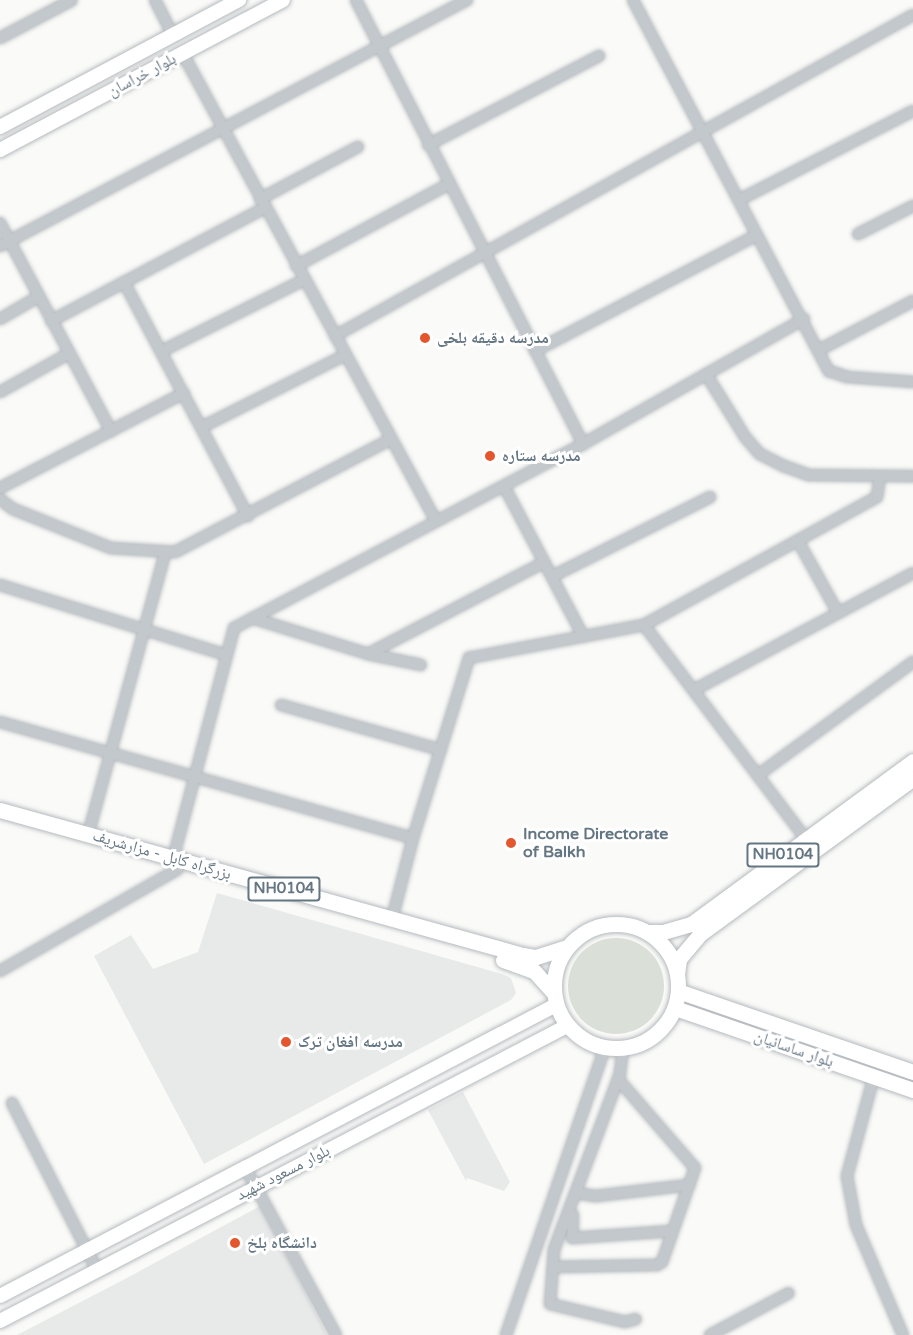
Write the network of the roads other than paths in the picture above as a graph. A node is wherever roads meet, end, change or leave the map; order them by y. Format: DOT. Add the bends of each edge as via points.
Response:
graph roads {
  1 [pos="72,0"];
  2 [pos="155,0"];
  3 [pos="238,0"];
  4 [pos="283,0"];
  5 [pos="356,0"];
  6 [pos="467,0"];
  7 [pos="633,0"];
  8 [pos="256,6"];
  9 [pos="913,15"];
  10 [pos="173,35"];
  11 [pos="0,38"];
  12 [pos="380,45"];
  13 [pos="183,54"];
  14 [pos="599,56"];
  15 [pos="913,111"];
  16 [pos="0,127"];
  17 [pos="221,129"];
  18 [pos="701,130"];
  19 [pos="428,144"];
  20 [pos="358,147"];
  21 [pos="0,150"];
  22 [pos="448,184"];
  23 [pos="739,200"];
  24 [pos="262,204"];
  25 [pos="913,206"];
  26 [pos="0,223"];
  27 [pos="858,234"];
  28 [pos="757,235"];
  29 [pos="5,243"];
  30 [pos="485,254"];
  31 [pos="296,266"];
  32 [pos="304,280"];
  33 [pos="124,282"];
  34 [pos="38,297"];
  35 [pos="913,301"];
  36 [pos="0,319"];
  37 [pos="804,319"];
  38 [pos="51,321"];
  39 [pos="335,336"];
  40 [pos="819,350"];
  41 [pos="162,351"];
  42 [pos="535,351"];
  43 [pos="68,354"];
  44 [pos="345,355"];
  45 [pos="706,374"];
  46 [pos="913,382"];
  47 [pos="0,392"];
  48 [pos="184,393"];
  49 [pos="202,427"];
  50 [pos="111,431"];
  51 [pos="391,439"];
  52 [pos="583,444"];
  53 [pos="880,476"];
  54 [pos="913,476"];
  55 [pos="504,486"];
  56 [pos="0,488"];
  57 [pos="710,497"];
  58 [pos="0,499"];
  59 [pos="248,516"];
  60 [pos="436,521"];
  61 [pos="798,541"];
  62 [pos="165,554"];
  63 [pos="545,562"];
  64 [pos="913,573"];
  65 [pos="554,576"];
  66 [pos="0,585"];
  67 [pos="838,613"];
  68 [pos="252,618"];
  69 [pos="644,625"];
  70 [pos="146,632"];
  71 [pos="584,636"];
  72 [pos="368,654"];
  73 [pos="226,655"];
  74 [pos="913,662"];
  75 [pos="422,665"];
  76 [pos="694,690"];
  77 [pos="282,705"];
  78 [pos="0,722"];
  79 [pos="441,750"];
  80 [pos="111,753"];
  81 [pos="913,761"];
  82 [pos="758,775"];
  83 [pos="198,776"];
  84 [pos="913,778"];
  85 [pos="0,810"];
  86 [pos="0,819"];
  87 [pos="88,835"];
  88 [pos="412,838"];
  89 [pos="807,839"];
  90 [pos="175,864"];
  91 [pos="392,919"];
  92 [pos="647,932"];
  93 [pos="462,943"];
  94 [pos="567,947"];
  95 [pos="0,971"];
  96 [pos="677,974"];
  97 [pos="678,991"];
  98 [pos="555,999"];
  99 [pos="675,1008"];
  100 [pos="567,1026"];
  101 [pos="605,1048"];
  102 [pos="623,1048"];
  103 [pos="913,1072"];
  104 [pos="874,1076"];
  105 [pos="618,1079"];
  106 [pos="913,1090"];
  107 [pos="12,1103"];
  108 [pos="245,1167"];
  109 [pos="689,1185"];
  110 [pos="256,1187"];
  111 [pos="576,1193"];
  112 [pos="570,1208"];
  113 [pos="673,1231"];
  114 [pos="87,1250"];
  115 [pos="554,1267"];
  116 [pos="97,1270"];
  117 [pos="789,1293"];
  118 [pos="0,1296"];
  119 [pos="636,1318"];
  120 [pos="0,1321"];
  121 [pos="336,1335"];
  122 [pos="506,1335"];
  123 [pos="710,1335"];
  124 [pos="903,1335"];
  1 -- 11 [label="street"];
  2 -- 10 [label="street"];
  3 -- 10 [label="main road, بلوار خراسان"];
  4 -- 8 [label="main road, بلوار خراسان"];
  5 -- 12 [label="street"];
  6 -- 12 [label="street"];
  7 -- 18 [label="street"];
  8 -- 13 [label="main road, بلوار خراسان"];
  9 -- 18 [label="street"];
  10 -- 16 [label="main road, بلوار خراسان"];
  12 -- 17 [label="street"];
  12 -- 19 [label="street"];
  13 -- 17 [label="street"];
  13 -- 21 [label="main road, بلوار خراسان"];
  14 -- 19 [label="street"];
  15 -- 23 [label="street"];
  17 -- 24 [label="street"];
  17 -- 29 [label="street"];
  18 -- 23 [label="street"];
  18 -- 30 [label="street"];
  19 -- 22 [label="street"];
  20 -- 24 [label="street"];
  22 -- 30 [label="street"];
  22 -- 31 [label="street"];
  23 -- 28 [label="street"];
  24 -- 31 [label="street"];
  24 -- 33 [label="street"];
  25 -- 27 [label="street"];
  26 -- 29 [label="street"];
  28 -- 37 [label="street"];
  28 -- 42 [label="street"];
  29 -- 34 [label="street"];
  30 -- 39 [label="street"];
  30 -- 42 [label="street"];
  31 -- 32 [label="street"];
  32 -- 39 [label="street"];
  32 -- 41 [label="street"];
  33 -- 38 [label="street"];
  33 -- 41 [label="street"];
  34 -- 36 [label="street"];
  34 -- 38 [label="street"];
  35 -- 40 [label="street"];
  37 -- 40 [label="street"];
  37 -- 45 [label="street"];
  38 -- 43 [label="street"];
  39 -- 44 [label="street"];
  40 -- 46 [label="street" via="829,371 838,376"];
  41 -- 48 [label="street"];
  42 -- 52 [label="street"];
  43 -- 47 [label="street"];
  43 -- 50 [label="street"];
  44 -- 49 [label="street"];
  44 -- 51 [label="street"];
  45 -- 52 [label="street"];
  45 -- 53 [label="street" via="760,454 809,476"];
  48 -- 49 [label="street"];
  48 -- 50 [label="street"];
  49 -- 59 [label="street"];
  50 -- 56 [label="street"];
  51 -- 59 [label="street"];
  51 -- 60 [label="street"];
  52 -- 55 [label="street"];
  53 -- 54 [label="street"];
  53 -- 61 [label="street" via="877,497"];
  55 -- 60 [label="street"];
  55 -- 63 [label="street"];
  57 -- 65 [label="street"];
  58 -- 62 [label="street" via="13,509 111,548"];
  59 -- 62 [label="street"];
  60 -- 68 [label="street"];
  61 -- 67 [label="street"];
  61 -- 69 [label="street"];
  62 -- 70 [label="street"];
  63 -- 65 [label="street"];
  63 -- 72 [label="street"];
  64 -- 67 [label="street"];
  65 -- 71 [label="street"];
  66 -- 70 [label="street"];
  67 -- 76 [label="street"];
  68 -- 72 [label="street"];
  68 -- 73 [label="street" via="234,628"];
  69 -- 71 [label="street"];
  69 -- 76 [label="street"];
  70 -- 73 [label="street"];
  70 -- 80 [label="street"];
  71 -- 79 [label="street" via="469,658"];
  72 -- 75 [label="street"];
  73 -- 83 [label="street"];
  74 -- 82 [label="street"];
  76 -- 82 [label="street"];
  77 -- 79 [label="street"];
  78 -- 80 [label="street"];
  79 -- 88 [label="street"];
  80 -- 83 [label="street"];
  80 -- 87 [label="street"];
  81 -- 89 [label="highway, NH0104"];
  82 -- 89 [label="street"];
  83 -- 88 [label="street"];
  83 -- 90 [label="street"];
  84 -- 96 [label="highway, NH0104" via="700,934 680,959"];
  85 -- 87 [label="highway, بزرگراه کابل - مزارشریف / NH0104"];
  86 -- 90 [label="highway, بزرگراه کابل - مزارشریف / NH0104"];
  87 -- 90 [label="highway, بزرگراه کابل - مزارشریف / NH0104"];
  88 -- 91 [label="street"];
  89 -- 92 [label="highway, NH0104" via="691,924"];
  90 -- 91 [label="highway, بزرگراه کابل - مزارشریف / NH0104"];
  90 -- 93 [label="highway, بزرگراه کابل - مزارشریف / NH0104"];
  90 -- 95 [label="street"];
  91 -- 93 [label="highway, بزرگراه کابل - مزارشریف / NH0104"];
  92 -- 94 [label="highway, NH0104" via="631,926 596,927"];
  92 -- 96 [label="highway, NH0104" via="661,943"];
  93 -- 94 [label="highway, بزرگراه کابل - مزارشریف / NH0104" via="536,957"];
  93 -- 98 [label="highway, بزرگراه کابل - مزارشریف / NH0104" via="534,971"];
  94 -- 98 [label="highway" via="559,960"];
  96 -- 97 [label="highway, NH0104"];
  97 -- 99 [label="highway, NH0104"];
  97 -- 103 [label="highway, بلوار ساسانیان"];
  98 -- 100 [label="highway, NH0104"];
  98 -- 108 [label="main road, بلوار مسعود شهید"];
  99 -- 102 [label="highway, NH0104" via="654,1035"];
  99 -- 104 [label="highway, بلوار ساسانیان"];
  100 -- 101 [label="highway, NH0104" via="584,1041"];
  100 -- 110 [label="main road, بلوار مسعود شهید"];
  101 -- 102 [label="highway, NH0104"];
  101 -- 122 [label="street"];
  102 -- 105 [label="street"];
  104 -- 106 [label="highway, بلوار ساسانیان"];
  104 -- 124 [label="street" via="846,1176 856,1225"];
  105 -- 109 [label="street" via="695,1168"];
  105 -- 111 [label="street"];
  107 -- 114 [label="street"];
  108 -- 110 [label="street"];
  108 -- 114 [label="main road, بلوار مسعود شهید"];
  109 -- 111 [label="street" via="596,1196"];
  109 -- 113 [label="street"];
  110 -- 116 [label="main road, بلوار مسعود شهید"];
  110 -- 121 [label="street"];
  111 -- 112 [label="street"];
  112 -- 113 [label="street" via="572,1238"];
  112 -- 115 [label="street" via="554,1250"];
  113 -- 115 [label="street" via="662,1262 657,1265"];
  114 -- 116 [label="street"];
  114 -- 118 [label="main road, بلوار مسعود شهید"];
  115 -- 119 [label="street" via="550,1304 625,1322"];
  116 -- 120 [label="main road, بلوار مسعود شهید"];
  117 -- 123 [label="street"];
}
